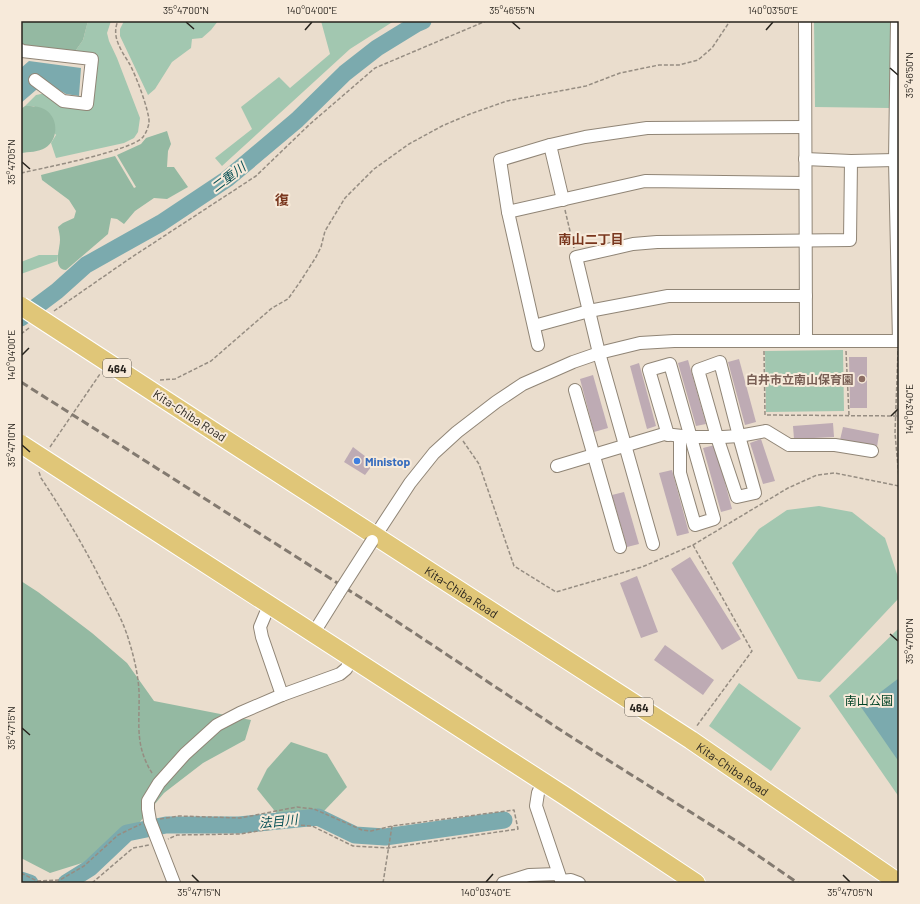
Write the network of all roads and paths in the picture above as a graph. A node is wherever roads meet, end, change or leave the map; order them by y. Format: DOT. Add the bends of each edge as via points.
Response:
graph roads {
  1 [pos="118,21"];
  2 [pos="486,21"];
  3 [pos="730,21"];
  4 [pos="805,21"];
  5 [pos="897,21"];
  6 [pos="21,50"];
  7 [pos="35,80"];
  8 [pos="805,127"];
  9 [pos="550,145"];
  10 [pos="805,159"];
  11 [pos="895,160"];
  12 [pos="851,161"];
  13 [pos="21,173"];
  14 [pos="805,183"];
  15 [pos="563,200"];
  16 [pos="508,212"];
  17 [pos="806,240"];
  18 [pos="576,257"];
  19 [pos="806,296"];
  20 [pos="21,306"];
  21 [pos="589,311"];
  22 [pos="52,312"];
  23 [pos="33,325"];
  24 [pos="534,326"];
  25 [pos="21,334"];
  26 [pos="763,341"];
  27 [pos="806,341"];
  28 [pos="846,341"];
  29 [pos="899,341"];
  30 [pos="538,345"];
  31 [pos="599,353"];
  32 [pos="103,369"];
  33 [pos="160,380"];
  34 [pos="575,390"];
  35 [pos="849,415"];
  36 [pos="896,416"];
  37 [pos="899,416"];
  38 [pos="457,432"];
  39 [pos="680,436"];
  40 [pos="739,436"];
  41 [pos="717,437"];
  42 [pos="21,444"];
  43 [pos="624,445"];
  44 [pos="46,451"];
  45 [pos="872,451"];
  46 [pos="593,455"];
  47 [pos="557,466"];
  48 [pos="37,469"];
  49 [pos="899,478"];
  50 [pos="899,486"];
  51 [pos="374,539"];
  52 [pos="652,544"];
  53 [pos="693,545"];
  54 [pos="620,547"];
  55 [pos="270,605"];
  56 [pos="316,630"];
  57 [pos="352,658"];
  58 [pos="282,695"];
  59 [pos="695,729"];
  60 [pos="543,782"];
  61 [pos="159,783"];
  62 [pos="150,821"];
  63 [pos="392,826"];
  64 [pos="158,842"];
  65 [pos="388,848"];
  66 [pos="21,873"];
  67 [pos="560,879"];
  68 [pos="898,879"];
  69 [pos="92,883"];
  70 [pos="174,883"];
  71 [pos="382,883"];
  72 [pos="503,883"];
  73 [pos="579,883"];
  74 [pos="696,883"];
  1 -- 13 [label="path" via="115,28 116,39 131,66 148,113 149,123 142,138 115,151"];
  2 -- 22 [label="path" via="374,68 256,176"];
  3 -- 33 [label="path" via="712,48 698,60 620,73 586,86 507,100 442,126 410,144 374,169 345,198 326,231 316,257 288,299 272,308 211,361 175,379"];
  4 -- 8 [label="street"];
  5 -- 11 [label="street"];
  6 -- 7 [label="street" via="92,59 87,104 63,101"];
  8 -- 9 [label="street" via="647,128"];
  8 -- 10 [label="street"];
  9 -- 15 [label="street"];
  9 -- 16 [label="street" via="500,160"];
  10 -- 12 [label="street"];
  10 -- 14 [label="street"];
  11 -- 12 [label="street"];
  11 -- 29 [label="street"];
  12 -- 17 [label="street" via="850,240"];
  14 -- 15 [label="street" via="645,181"];
  14 -- 17 [label="street"];
  15 -- 16 [label="street"];
  15 -- 18 [label="path"];
  16 -- 24 [label="street"];
  17 -- 18 [label="street" via="657,242 633,244"];
  17 -- 19 [label="street"];
  18 -- 21 [label="street"];
  19 -- 21 [label="street" via="668,296"];
  19 -- 27 [label="street"];
  20 -- 51 [label="highway, Kita-Chiba Road / 464, bridge" via="214,430"];
  21 -- 24 [label="street"];
  21 -- 31 [label="street"];
  23 -- 25 [label="path"];
  24 -- 30 [label="street"];
  26 -- 27 [label="street"];
  26 -- 31 [label="street" via="640,343"];
  26 -- 35 [label="path" via="764,415"];
  27 -- 28 [label="street"];
  28 -- 29 [label="street"];
  28 -- 35 [label="path"];
  29 -- 36 [label="path"];
  31 -- 38 [label="street" via="523,384"];
  31 -- 43 [label="street"];
  32 -- 44 [label="path"];
  34 -- 46 [label="street"];
  35 -- 36 [label="path"];
  36 -- 37 [label="path"];
  36 -- 49 [label="path"];
  38 -- 51 [label="street" via="434,453 410,483"];
  38 -- 53 [label="path" via="479,464 514,566 556,592 642,567"];
  39 -- 39 [label="street" via="649,370 670,364"];
  39 -- 39 [label="street" via="714,519 695,525 680,473"];
  39 -- 41 [label="street"];
  39 -- 43 [label="street" via="664,434"];
  40 -- 41 [label="street"];
  40 -- 41 [label="street" via="755,492 736,498"];
  40 -- 41 [label="street" via="720,362 698,370"];
  40 -- 45 [label="street" via="766,432 789,445 835,445"];
  42 -- 55 [label="highway, bridge"];
  43 -- 46 [label="street"];
  43 -- 52 [label="street"];
  46 -- 47 [label="street"];
  46 -- 54 [label="street"];
  48 -- 61 [label="path" via="83,546 129,640 137,671 139,744 145,762"];
  50 -- 53 [label="path" via="835,473 817,475 788,488"];
  51 -- 56 [label="street, bridge"];
  51 -- 68 [label="highway, Kita-Chiba Road / 464" via="691,740"];
  53 -- 59 [label="path" via="752,651"];
  55 -- 56 [label="highway"];
  55 -- 58 [label="street" via="260,627"];
  56 -- 57 [label="highway"];
  57 -- 58 [label="street" via="340,674"];
  57 -- 60 [label="highway"];
  58 -- 61 [label="street" via="217,725 185,754"];
  60 -- 67 [label="street" via="536,806"];
  60 -- 74 [label="highway"];
  61 -- 62 [label="street" via="148,801"];
  62 -- 63 [label="path" via="178,816 240,818 297,807 314,809 362,830 372,831"];
  62 -- 64 [label="street"];
  62 -- 66 [label="path" via="118,835 84,866 60,880 37,881"];
  63 -- 65 [label="path"];
  63 -- 65 [label="path" via="514,810 518,829"];
  64 -- 65 [label="path" via="177,835 240,834 295,825 312,826 353,846"];
  64 -- 69 [label="path" via="133,848"];
  64 -- 70 [label="street"];
  65 -- 71 [label="path"];
  67 -- 72 [label="street" via="529,876"];
  67 -- 73 [label="street"];
}
